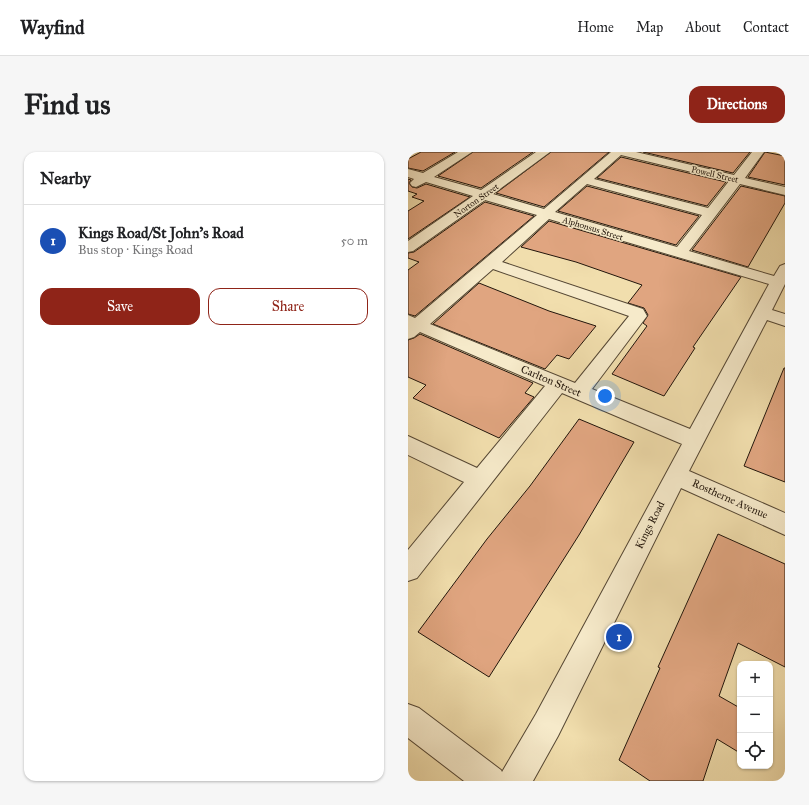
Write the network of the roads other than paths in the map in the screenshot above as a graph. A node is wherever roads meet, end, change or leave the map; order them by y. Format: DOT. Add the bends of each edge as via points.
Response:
graph roads {
  1 [pos="466,152"];
  2 [pos="544,152"];
  3 [pos="619,152"];
  4 [pos="758,152"];
  5 [pos="408,173"];
  6 [pos="424,178"];
  7 [pos="584,180"];
  8 [pos="737,180"];
  9 [pos="408,187"];
  10 [pos="785,191"];
  11 [pos="482,195"];
  12 [pos="710,213"];
  13 [pos="546,214"];
  14 [pos="408,248"];
  15 [pos="680,253"];
  16 [pos="491,263"];
  17 [pos="782,276"];
  18 [pos="762,313"];
  19 [pos="785,320"];
  20 [pos="411,326"];
  21 [pos="558,384"];
  22 [pos="579,392"];
  23 [pos="694,440"];
  24 [pos="408,445"];
  25 [pos="676,475"];
  26 [pos="481,480"];
  27 [pos="785,524"];
  28 [pos="408,569"];
  29 [pos="408,719"];
  30 [pos="490,781"];
  31 [pos="515,781"];
  1 -- 6 [label="street"];
  2 -- 11 [label="street, Norton Street"];
  3 -- 7 [label="street"];
  3 -- 8 [label="street, Powell Street"];
  4 -- 8 [label="street"];
  5 -- 6 [label="street, Alphonsus Street"];
  6 -- 9 [label="street"];
  6 -- 11 [label="street, Alphonsus Street"];
  7 -- 12 [label="street"];
  7 -- 13 [label="street"];
  8 -- 10 [label="street, Powell Street"];
  8 -- 12 [label="street"];
  11 -- 13 [label="street, Alphonsus Street"];
  11 -- 14 [label="street, Norton Street"];
  12 -- 15 [label="street"];
  13 -- 15 [label="street, Alphonsus Street"];
  13 -- 16 [label="street"];
  15 -- 17 [label="street, Alphonsus Street"];
  16 -- 20 [label="street"];
  16 -- 22 [label="street" via="637,313 638,316"];
  17 -- 18 [label="street, Kings Road"];
  18 -- 19 [label="street"];
  18 -- 23 [label="street, Kings Road"];
  20 -- 21 [label="street, Carlton Street"];
  21 -- 22 [label="street, Carlton Street"];
  21 -- 26 [label="street"];
  22 -- 23 [label="street, Carlton Street"];
  23 -- 25 [label="street, Kings Road"];
  24 -- 26 [label="street"];
  25 -- 27 [label="street, Rostherne Avenue"];
  25 -- 31 [label="street, Kings Road"];
  26 -- 28 [label="street"];
  29 -- 30 [label="street"];
}
